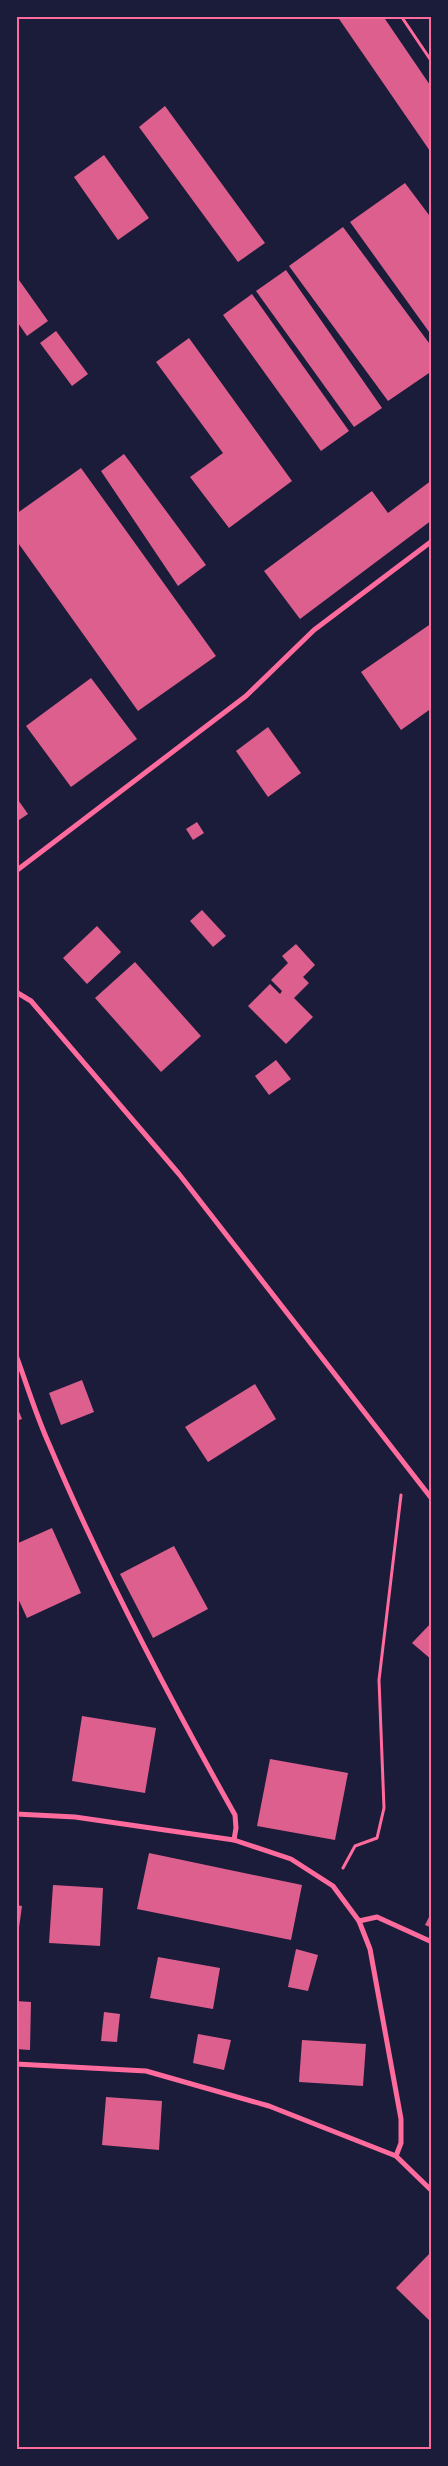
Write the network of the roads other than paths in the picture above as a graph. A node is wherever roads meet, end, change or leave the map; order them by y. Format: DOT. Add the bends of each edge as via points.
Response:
graph roads {
  1 [pos="432,541"];
  2 [pos="16,871"];
  3 [pos="16,992"];
  4 [pos="16,1355"];
  5 [pos="432,1498"];
  6 [pos="16,1814"];
  7 [pos="234,1840"];
  8 [pos="359,1921"];
  9 [pos="432,1942"];
  10 [pos="16,2064"];
  11 [pos="396,2156"];
  12 [pos="432,2191"];
  1 -- 2 [label="street" via="314,630 246,696"];
  3 -- 5 [label="street" via="31,1001 179,1174"];
  4 -- 7 [label="street" via="48,1443 119,1598 180,1718 235,1815"];
  6 -- 7 [label="street" via="75,1818"];
  7 -- 8 [label="street" via="291,1859 333,1886"];
  8 -- 9 [label="street" via="377,1917"];
  8 -- 11 [label="street" via="370,1949 401,2120 401,2143"];
  10 -- 11 [label="street" via="146,2071 269,2106"];
  11 -- 12 [label="street"];
}
